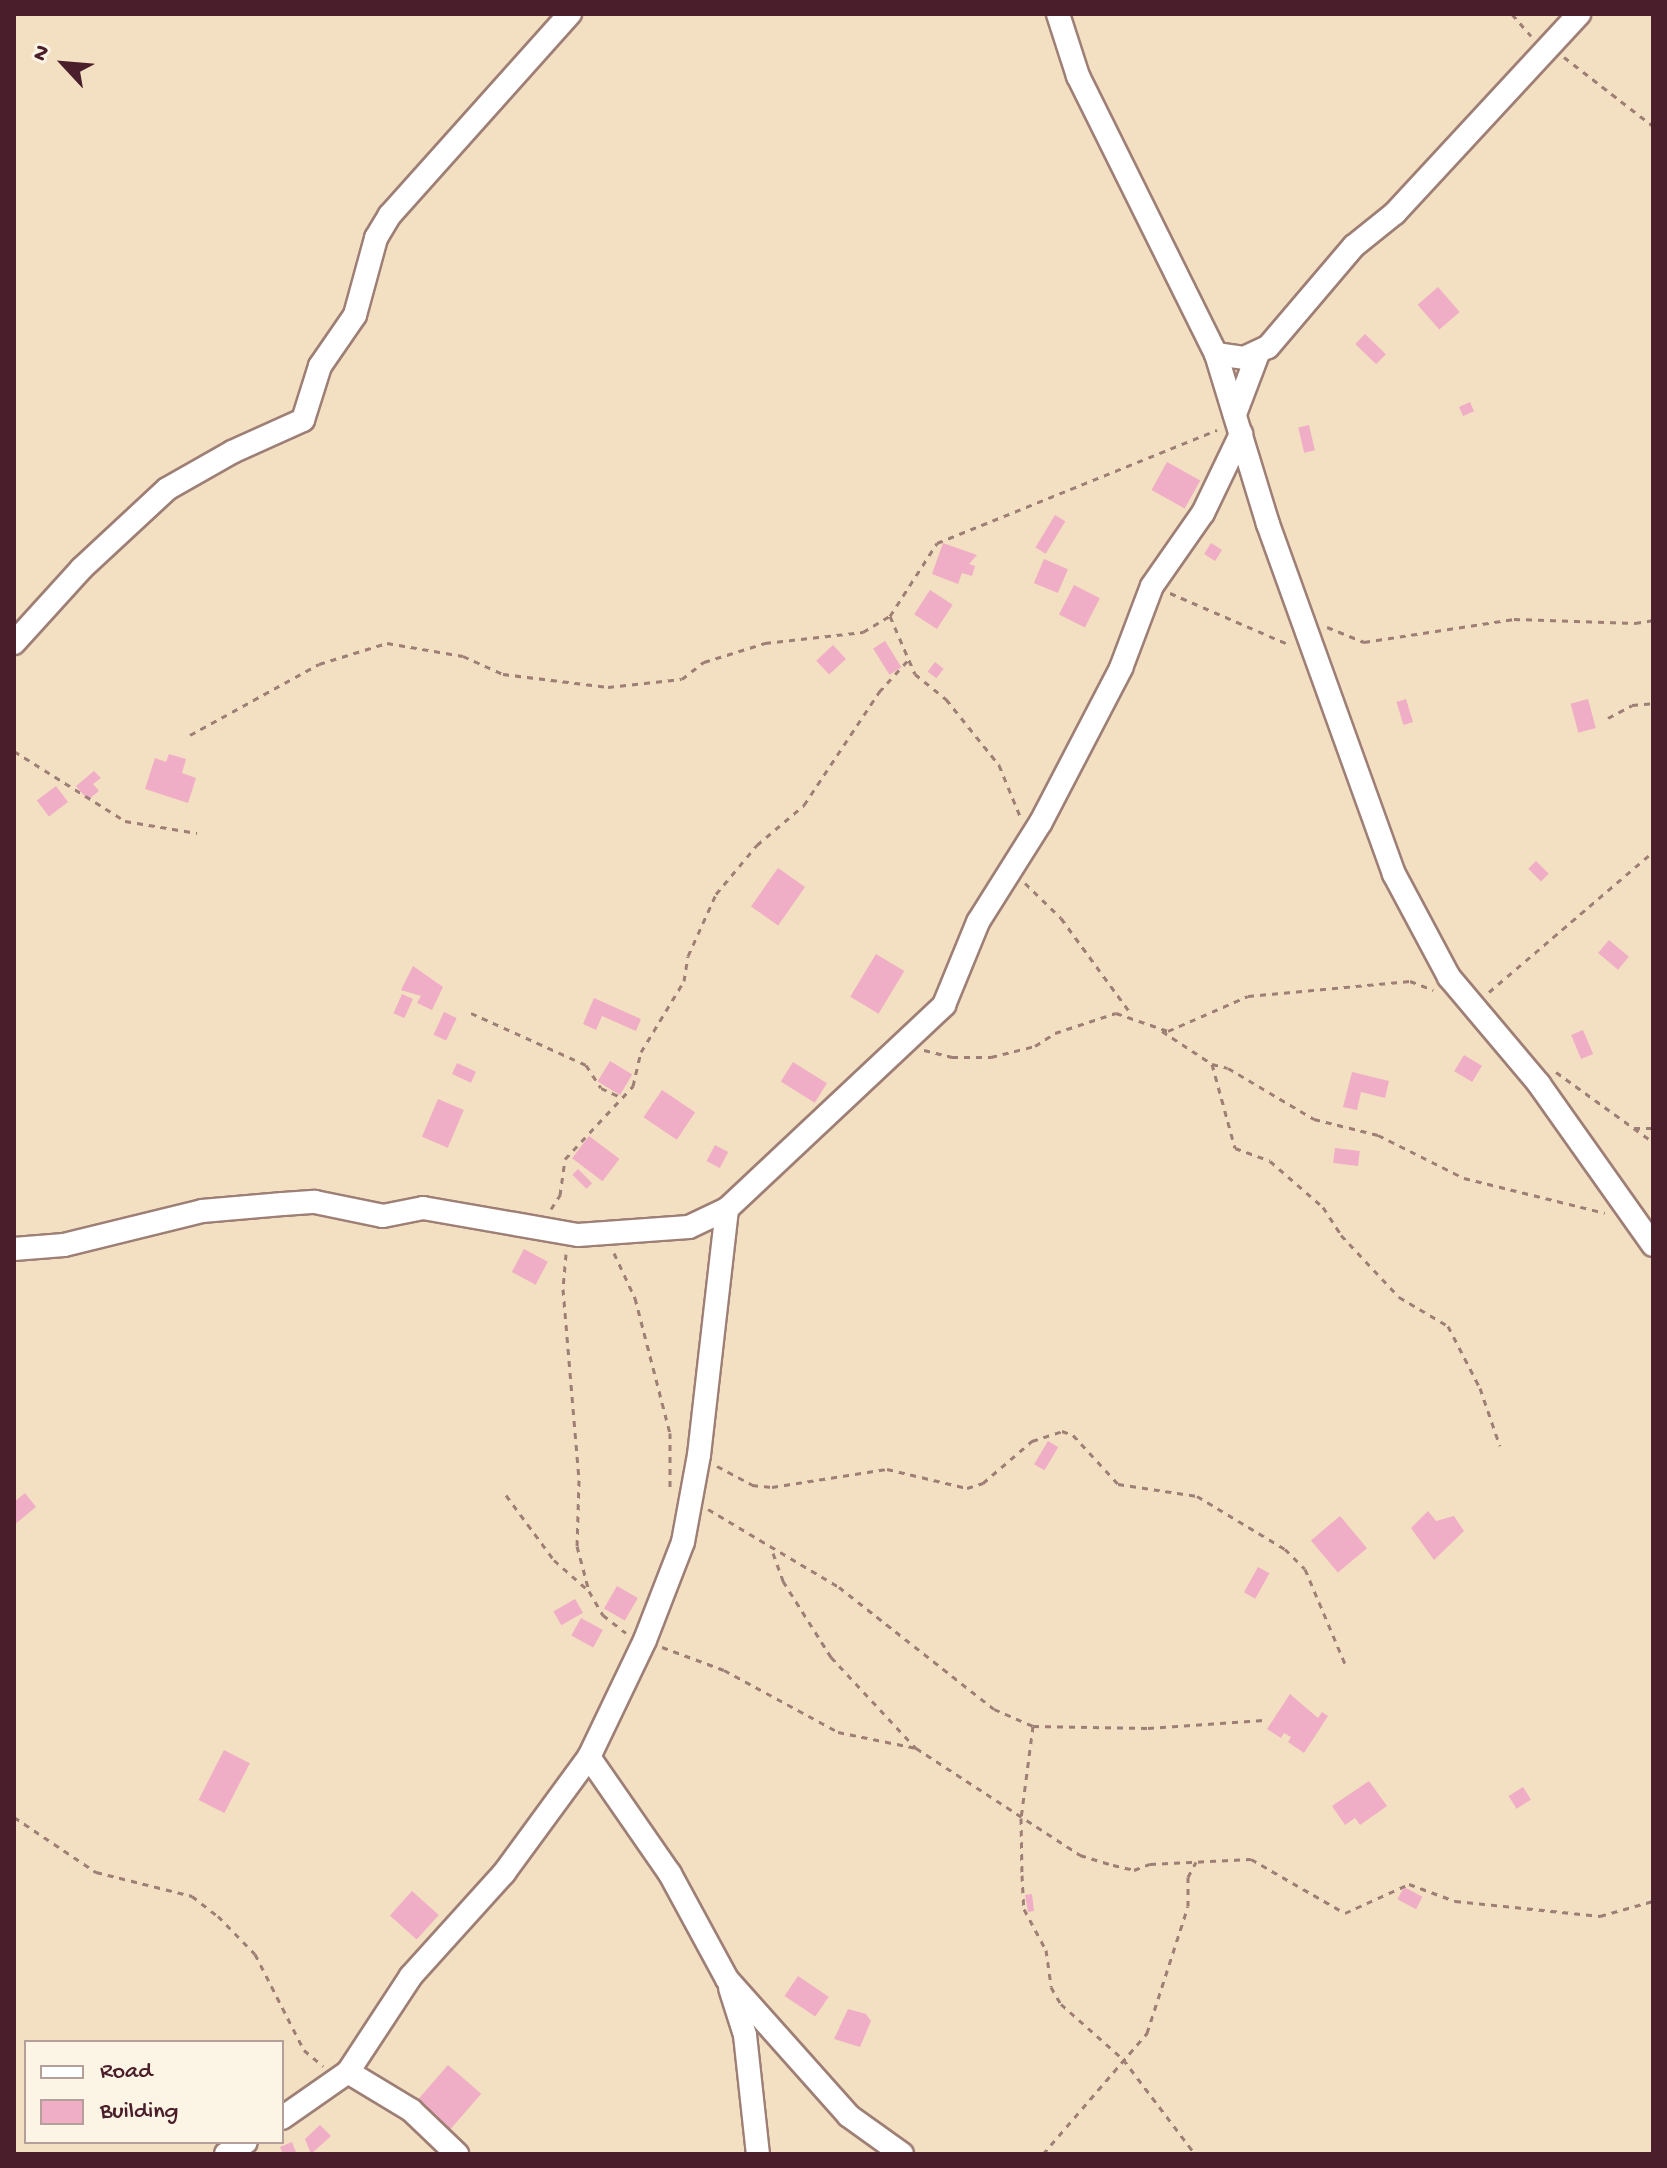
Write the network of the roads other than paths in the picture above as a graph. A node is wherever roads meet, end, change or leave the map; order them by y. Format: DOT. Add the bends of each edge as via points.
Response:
graph roads {
  1 [pos="570,14"];
  2 [pos="1058,14"];
  3 [pos="1579,14"];
  4 [pos="1216,354"];
  5 [pos="1257,356"];
  6 [pos="1238,424"];
  7 [pos="14,643"];
  8 [pos="727,1209"];
  9 [pos="689,1227"];
  10 [pos="1653,1245"];
  11 [pos="14,1249"];
  12 [pos="720,1253"];
  13 [pos="589,1757"];
  14 [pos="727,1979"];
  15 [pos="344,2074"];
  16 [pos="284,2117"];
  17 [pos="457,2154"];
  18 [pos="758,2154"];
  19 [pos="902,2154"];
  1 -- 7 [label="street" via="390,215 376,238 355,315 320,366 303,420 167,489 130,519"];
  2 -- 4 [label="street" via="1078,76"];
  3 -- 5 [label="street" via="1395,213 1354,246"];
  4 -- 5 [label="street"];
  4 -- 6 [label="street"];
  5 -- 6 [label="street"];
  6 -- 8 [label="street" via="1203,513 1152,586 1121,668 978,922 944,1005"];
  6 -- 10 [label="street" via="1370,818 1466,1000 1539,1084"];
  8 -- 9 [label="street"];
  8 -- 12 [label="street"];
  9 -- 11 [label="street" via="568,1234 423,1208 383,1216 315,1202 202,1211 64,1245"];
  9 -- 12 [label="street"];
  12 -- 13 [label="street" via="699,1455 681,1494 683,1542 645,1640"];
  13 -- 14 [label="street" via="670,1874"];
  13 -- 15 [label="street" via="504,1873 411,1976"];
  14 -- 18 [label="street" via="745,2035"];
  14 -- 19 [label="street" via="849,2116"];
  15 -- 16 [label="street"];
  15 -- 17 [label="street" via="411,2110"];
}
